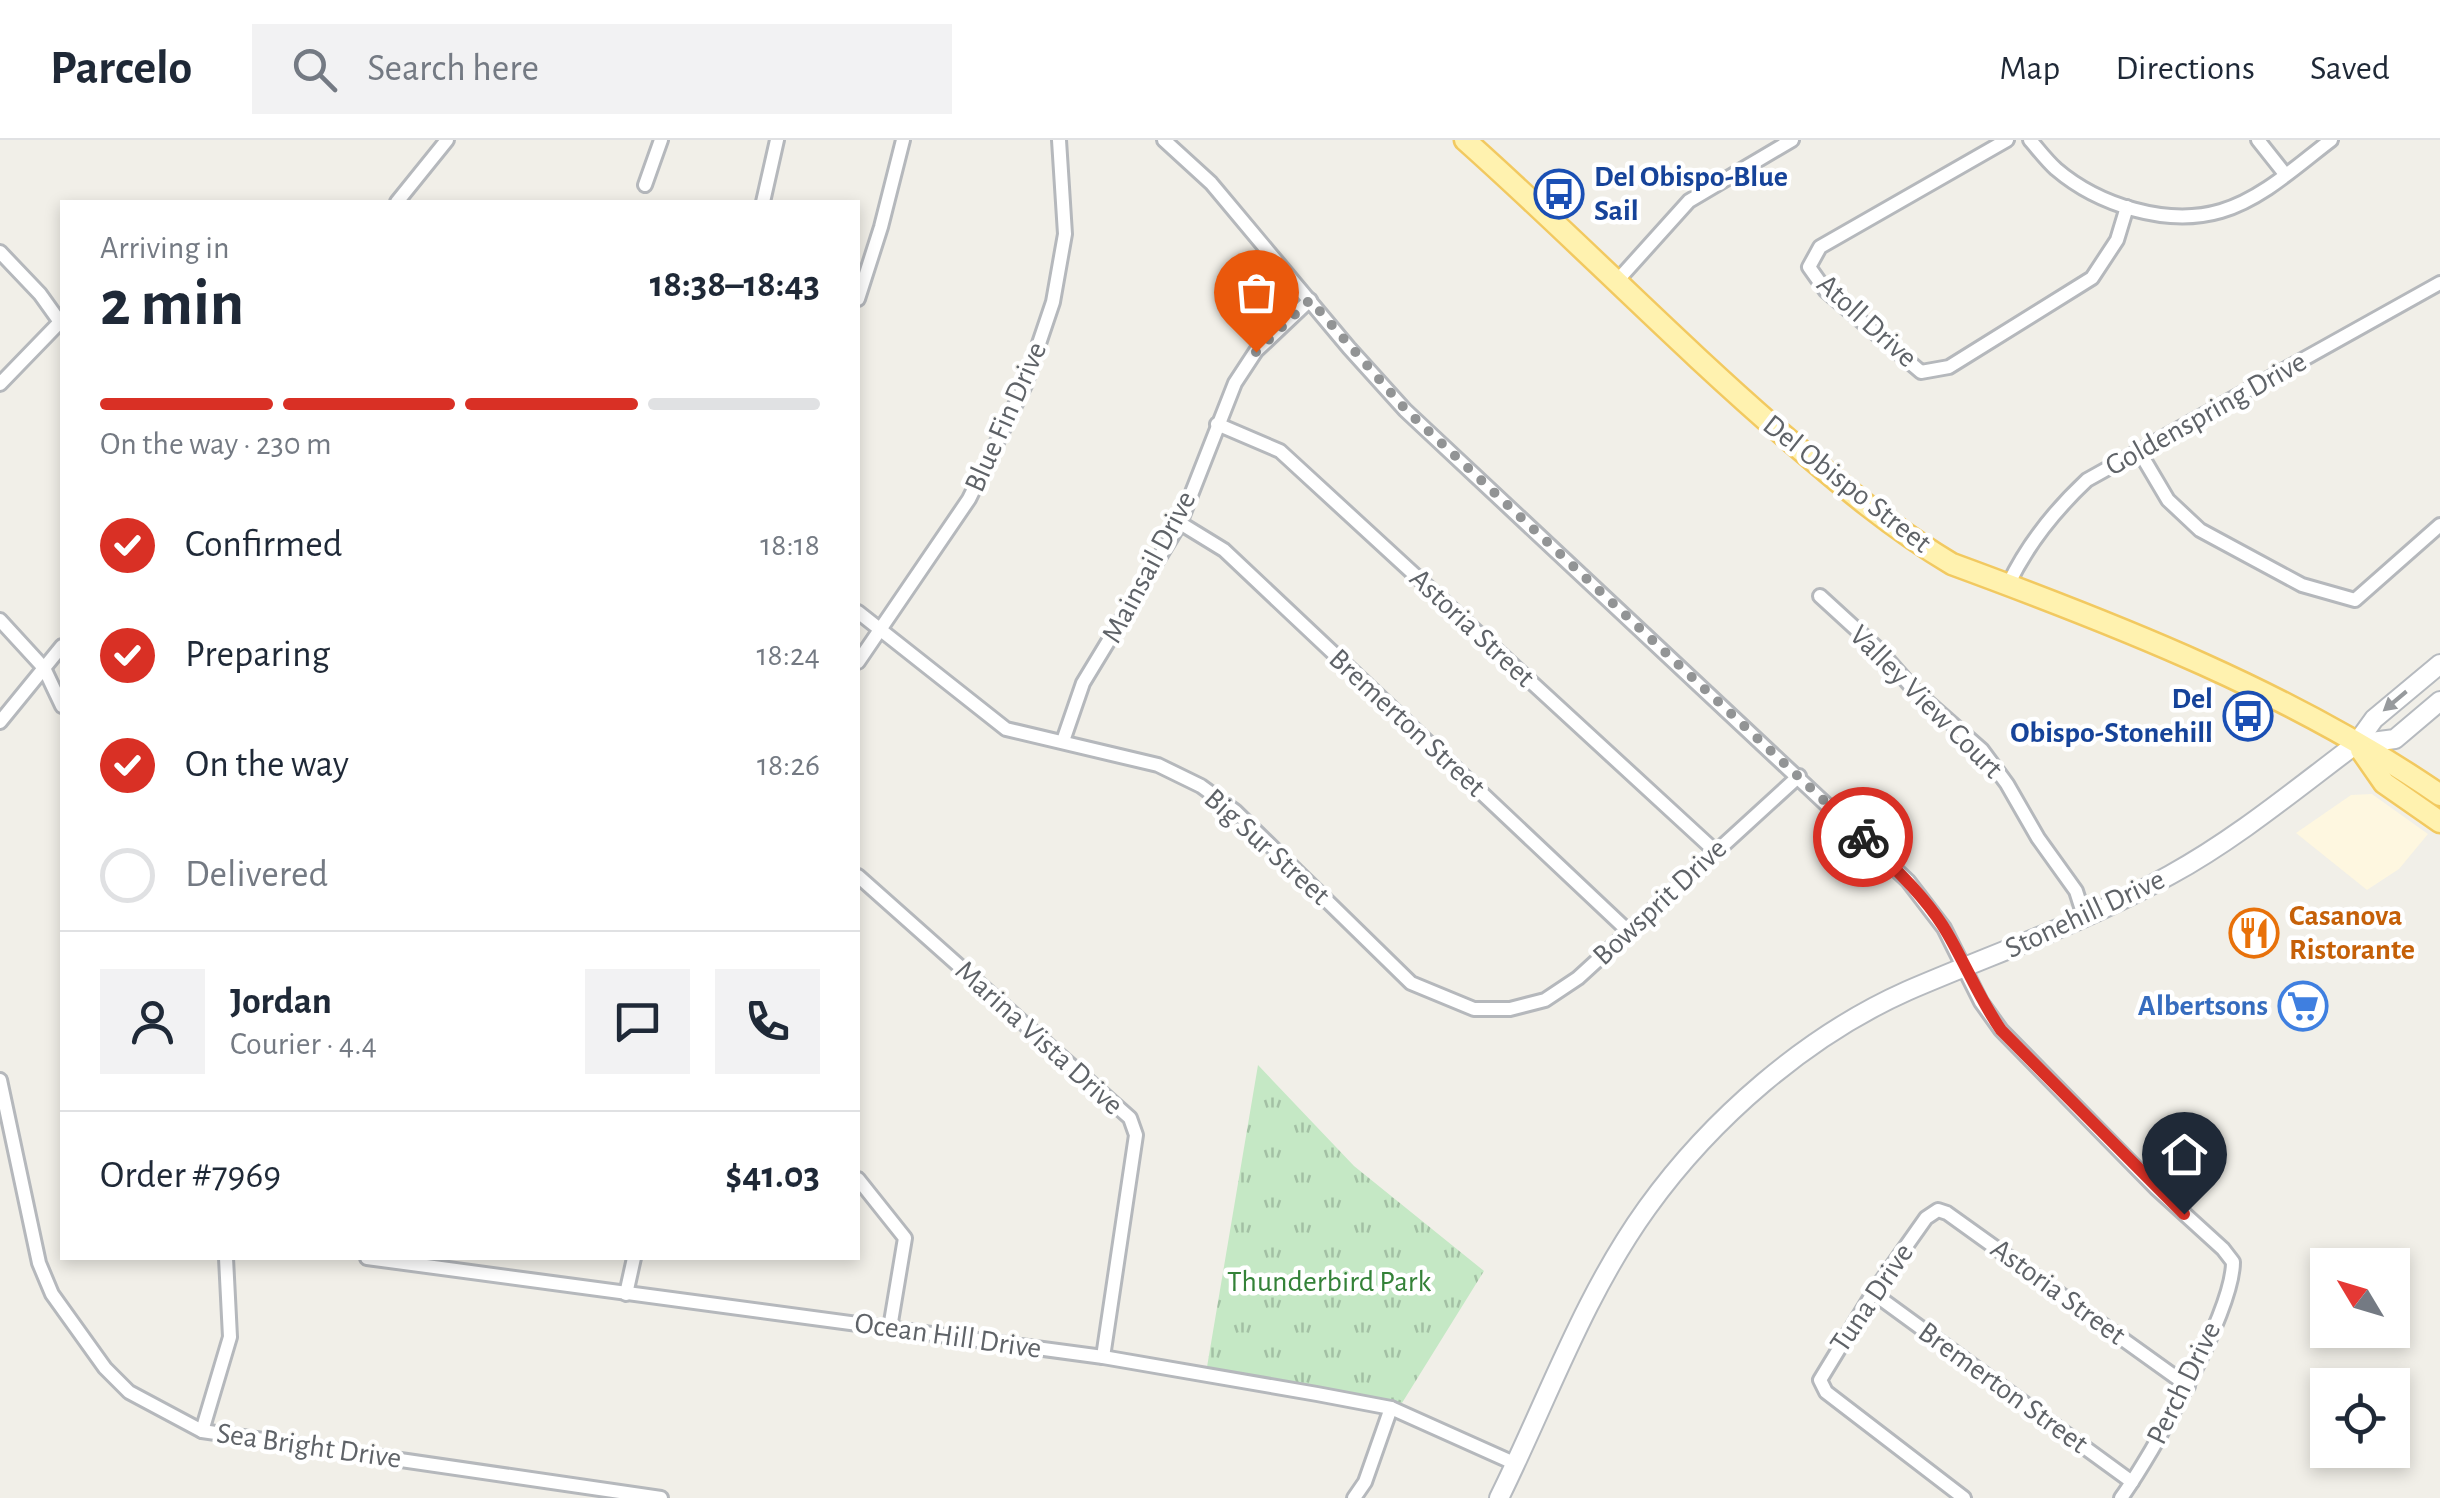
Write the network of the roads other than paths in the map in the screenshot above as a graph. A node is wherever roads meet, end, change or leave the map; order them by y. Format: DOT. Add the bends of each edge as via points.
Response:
graph roads {
  1 [pos="447,140"];
  2 [pos="661,140"];
  3 [pos="776,140"];
  4 [pos="904,140"];
  5 [pos="1059,140"];
  6 [pos="1164,140"];
  7 [pos="1465,140"];
  8 [pos="1792,140"];
  9 [pos="2007,140"];
  10 [pos="2030,140"];
  11 [pos="2258,140"];
  12 [pos="2331,140"];
  13 [pos="2286,174"];
  14 [pos="645,185"];
  15 [pos="399,200"];
  16 [pos="763,200"];
  17 [pos="2127,207"];
  18 [pos="0,252"];
  19 [pos="1617,281"];
  20 [pos="2440,283"];
  21 [pos="860,293"];
  22 [pos="1310,300"];
  23 [pos="0,384"];
  24 [pos="1216,424"];
  25 [pos="2139,451"];
  26 [pos="1180,522"];
  27 [pos="2440,526"];
  28 [pos="2008,585"];
  29 [pos="1820,596"];
  30 [pos="860,614"];
  31 [pos="0,620"];
  32 [pos="879,631"];
  33 [pos="60,648"];
  34 [pos="860,659"];
  35 [pos="2440,664"];
  36 [pos="44,668"];
  37 [pos="2440,701"];
  38 [pos="60,702"];
  39 [pos="0,722"];
  40 [pos="1063,741"];
  41 [pos="2356,744"];
  42 [pos="1799,776"];
  43 [pos="2440,796"];
  44 [pos="2440,822"];
  45 [pos="1716,852"];
  46 [pos="860,878"];
  47 [pos="2084,916"];
  48 [pos="1628,932"];
  49 [pos="1964,969"];
  50 [pos="1510,1009"];
  51 [pos="0,1080"];
  52 [pos="860,1181"];
  53 [pos="1926,1218"];
  54 [pos="226,1260"];
  55 [pos="381,1260"];
  56 [pos="634,1260"];
  57 [pos="1873,1293"];
  58 [pos="626,1294"];
  59 [pos="890,1328"];
  60 [pos="1103,1357"];
  61 [pos="2188,1386"];
  62 [pos="1391,1408"];
  63 [pos="202,1431"];
  64 [pos="1516,1464"];
  65 [pos="2132,1482"];
  66 [pos="661,1498"];
  67 [pos="1354,1498"];
  68 [pos="1499,1498"];
  69 [pos="1964,1498"];
  70 [pos="2121,1498"];
  1 -- 15 [label="street"];
  2 -- 14 [label="street"];
  3 -- 16 [label="street"];
  4 -- 21 [label="street"];
  5 -- 32 [label="street, Blue Fin Drive" via="1066,234 1038,351 976,487"];
  6 -- 22 [label="street" via="1210,182"];
  7 -- 19 [label="main road, Del Obispo Street"];
  8 -- 19 [label="street" via="1690,200"];
  9 -- 17 [label="street, Atoll Drive" via="1820,247 1809,267 1826,291 1920,372 1949,368 2092,278 2118,240"];
  10 -- 17 [label="street" via="2056,170"];
  11 -- 13 [label="street"];
  12 -- 13 [label="street"];
  13 -- 17 [label="street" via="2221,211 2148,214"];
  18 -- 23 [label="street" via="60,322"];
  19 -- 28 [label="main road, Del Obispo Street" via="1733,392 1873,511 1952,564"];
  20 -- 25 [label="street, Goldenspring Drive"];
  22 -- 24 [label="street, Mainsail Drive" via="1256,352"];
  22 -- 42 [label="street" via="1406,410"];
  24 -- 26 [label="street, Mainsail Drive"];
  24 -- 45 [label="street, Astoria Street" via="1280,451"];
  25 -- 27 [label="street" via="2168,500 2200,530 2302,585 2355,600"];
  25 -- 28 [label="street, Goldenspring Drive" via="2086,480 2058,507"];
  26 -- 40 [label="street, Mainsail Drive" via="1083,683"];
  26 -- 48 [label="street, Bremerton Street" via="1224,550"];
  28 -- 41 [label="main road, Del Obispo Street" via="2218,672"];
  29 -- 47 [label="street, Valley View Court" via="1982,750 2076,891"];
  30 -- 32 [label="street, Big Sur Street"];
  31 -- 36 [label="street"];
  32 -- 34 [label="street, Blue Fin Drive"];
  32 -- 40 [label="street, Big Sur Street" via="1006,729"];
  33 -- 36 [label="street"];
  35 -- 41 [label="main road, Stonehill Drive, one-way" via="2374,719"];
  36 -- 38 [label="street"];
  36 -- 39 [label="street"];
  37 -- 41 [label="main road, Stonehill Drive" via="2395,739"];
  40 -- 50 [label="street, Big Sur Street" via="1158,764 1201,786 1411,982 1474,1008"];
  41 -- 43 [label="main road, Del Obispo Street"];
  41 -- 44 [label="main road, Del Obispo Street" via="2384,782"];
  41 -- 47 [label="main road, Stonehill Drive" via="2172,875"];
  42 -- 45 [label="street, Bowsprit Drive"];
  42 -- 49 [label="street" via="1908,882 1944,928"];
  45 -- 48 [label="street, Bowsprit Drive"];
  46 -- 60 [label="street, Marina Vista Drive" via="1130,1118 1136,1135"];
  47 -- 49 [label="main road, Stonehill Drive"];
  48 -- 50 [label="street, Bowsprit Drive" via="1545,1000"];
  49 -- 61 [label="street, Perch Drive" via="2001,1030 2233,1262 2230,1287"];
  49 -- 64 [label="main road, Stonehill Drive" via="1842,1027 1775,1076 1686,1160 1616,1256"];
  51 -- 63 [label="street, Sea Bright Drive" via="38,1263 52,1294 104,1368 130,1392"];
  52 -- 59 [label="street" via="905,1238"];
  53 -- 57 [label="street, Tuna Drive"];
  53 -- 61 [label="street, Astoria Street" via="1938,1210 1947,1213"];
  54 -- 63 [label="street" via="230,1337"];
  55 -- 58 [label="street, Ocean Hill Drive"];
  56 -- 58 [label="street"];
  57 -- 65 [label="street, Bremerton Street"];
  57 -- 69 [label="street, Tuna Drive" via="1820,1380 1826,1392"];
  58 -- 59 [label="street, Ocean Hill Drive"];
  59 -- 60 [label="street, Ocean Hill Drive"];
  60 -- 62 [label="street, Ocean Hill Drive"];
  61 -- 65 [label="street, Perch Drive"];
  62 -- 64 [label="street, Ocean Hill Drive"];
  62 -- 67 [label="street" via="1366,1482"];
  63 -- 66 [label="street, Sea Bright Drive"];
  64 -- 68 [label="main road, Stonehill Drive"];
  65 -- 70 [label="street, Perch Drive"];
}
